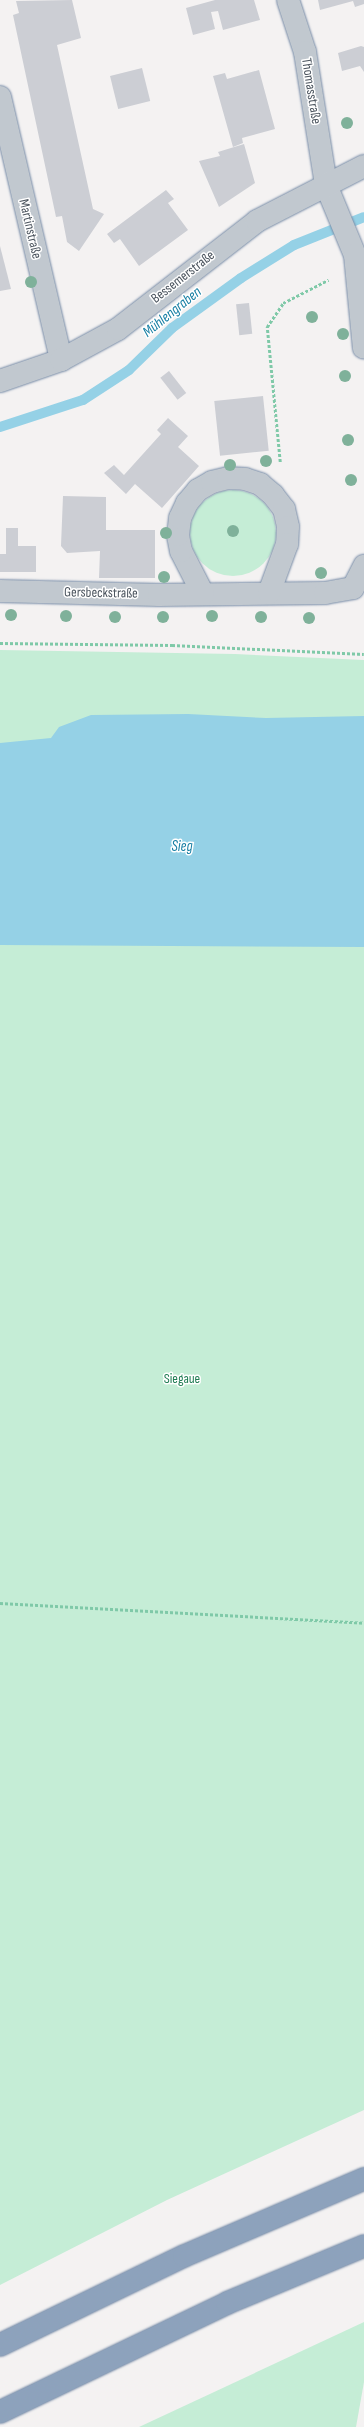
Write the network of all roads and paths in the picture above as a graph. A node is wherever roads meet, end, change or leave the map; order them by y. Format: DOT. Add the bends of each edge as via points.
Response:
graph roads {
  1 [pos="288,0"];
  2 [pos="0,97"];
  3 [pos="364,166"];
  4 [pos="328,191"];
  5 [pos="356,263"];
  6 [pos="364,348"];
  7 [pos="61,360"];
  8 [pos="0,381"];
  9 [pos="274,495"];
  10 [pos="364,566"];
  11 [pos="0,591"];
  12 [pos="269,593"];
  13 [pos="203,594"];
  14 [pos="0,643"];
  15 [pos="364,654"];
  16 [pos="0,1603"];
  17 [pos="364,1624"];
  18 [pos="364,2179"];
  19 [pos="364,2246"];
  20 [pos="0,2345"];
  21 [pos="0,2412"];
  1 -- 4 [label="street, Thomasstraße" via="304,52"];
  2 -- 7 [label="street, Martinstraße"];
  3 -- 4 [label="street, Bessemerstraße"];
  4 -- 5 [label="street"];
  4 -- 7 [label="street, Bessemerstraße" via="257,221 118,329"];
  5 -- 6 [label="street"];
  5 -- 9 [label="path" via="283,303 267,327 281,475"];
  7 -- 8 [label="street, Bessemerstraße"];
  9 -- 12 [label="street" via="284,509 288,527 287,544"];
  9 -- 13 [label="street" via="260,484 245,479 228,478 212,482 198,490 187,503 180,518 178,535 181,551"];
  10 -- 12 [label="street, Gersbeckstraße" via="353,588 325,594"];
  11 -- 13 [label="street, Gersbeckstraße"];
  12 -- 13 [label="street, Gersbeckstraße"];
  14 -- 15 [label="path" via="172,645"];
  16 -- 17 [label="path"];
  18 -- 20 [label="highway" via="184,2256"];
  19 -- 21 [label="highway" via="226,2303"];
}
